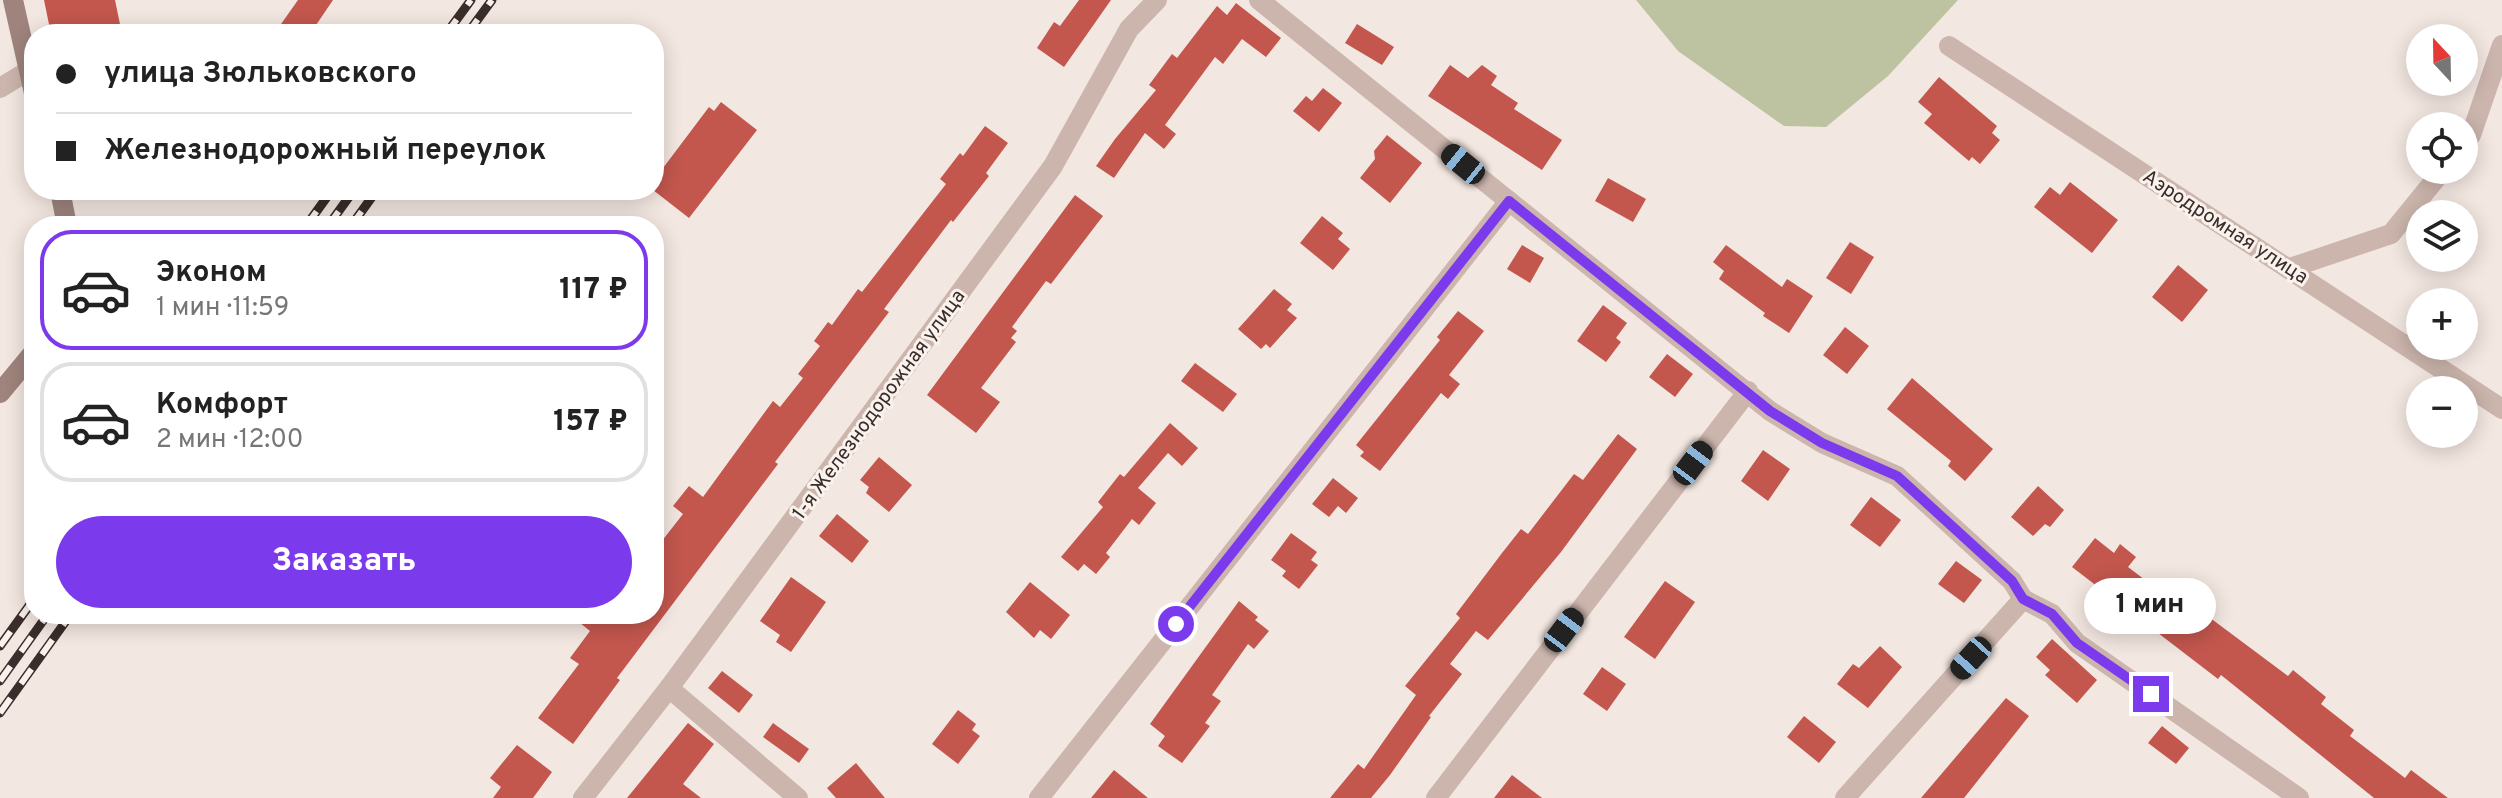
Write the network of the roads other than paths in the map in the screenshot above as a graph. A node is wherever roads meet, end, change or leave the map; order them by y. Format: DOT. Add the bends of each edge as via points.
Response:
graph roads {
  1 [pos="13,0"];
  2 [pos="1157,0"];
  3 [pos="1259,0"];
  4 [pos="2502,45"];
  5 [pos="1949,46"];
  6 [pos="24,52"];
  7 [pos="24,73"];
  8 [pos="0,88"];
  9 [pos="2478,115"];
  10 [pos="2432,184"];
  11 [pos="1509,201"];
  12 [pos="2290,268"];
  13 [pos="24,364"];
  14 [pos="1748,391"];
  15 [pos="0,393"];
  16 [pos="2502,409"];
  17 [pos="2023,599"];
  18 [pos="669,688"];
  19 [pos="583,798"];
  20 [pos="798,798"];
  21 [pos="1039,798"];
  22 [pos="1436,798"];
  23 [pos="1845,798"];
  24 [pos="2299,798"];
  1 -- 6 [label="main road"];
  2 -- 18 [label="street, 1-я Железнодорожная улица" via="1129,29 1053,166"];
  3 -- 11 [label="street"];
  4 -- 9 [label="street"];
  5 -- 12 [label="street, Аэродромная улица"];
  7 -- 8 [label="street"];
  10 -- 12 [label="street" via="2391,234"];
  11 -- 14 [label="street"];
  11 -- 21 [label="street"];
  12 -- 16 [label="street, Аэродромная улица"];
  13 -- 15 [label="main road"];
  14 -- 17 [label="street" via="1822,443 1897,476 2012,581"];
  14 -- 22 [label="street"];
  17 -- 23 [label="street"];
  17 -- 24 [label="street" via="2052,614 2077,643"];
  18 -- 19 [label="street, 1-я Железнодорожная улица"];
  18 -- 20 [label="street"];
}
